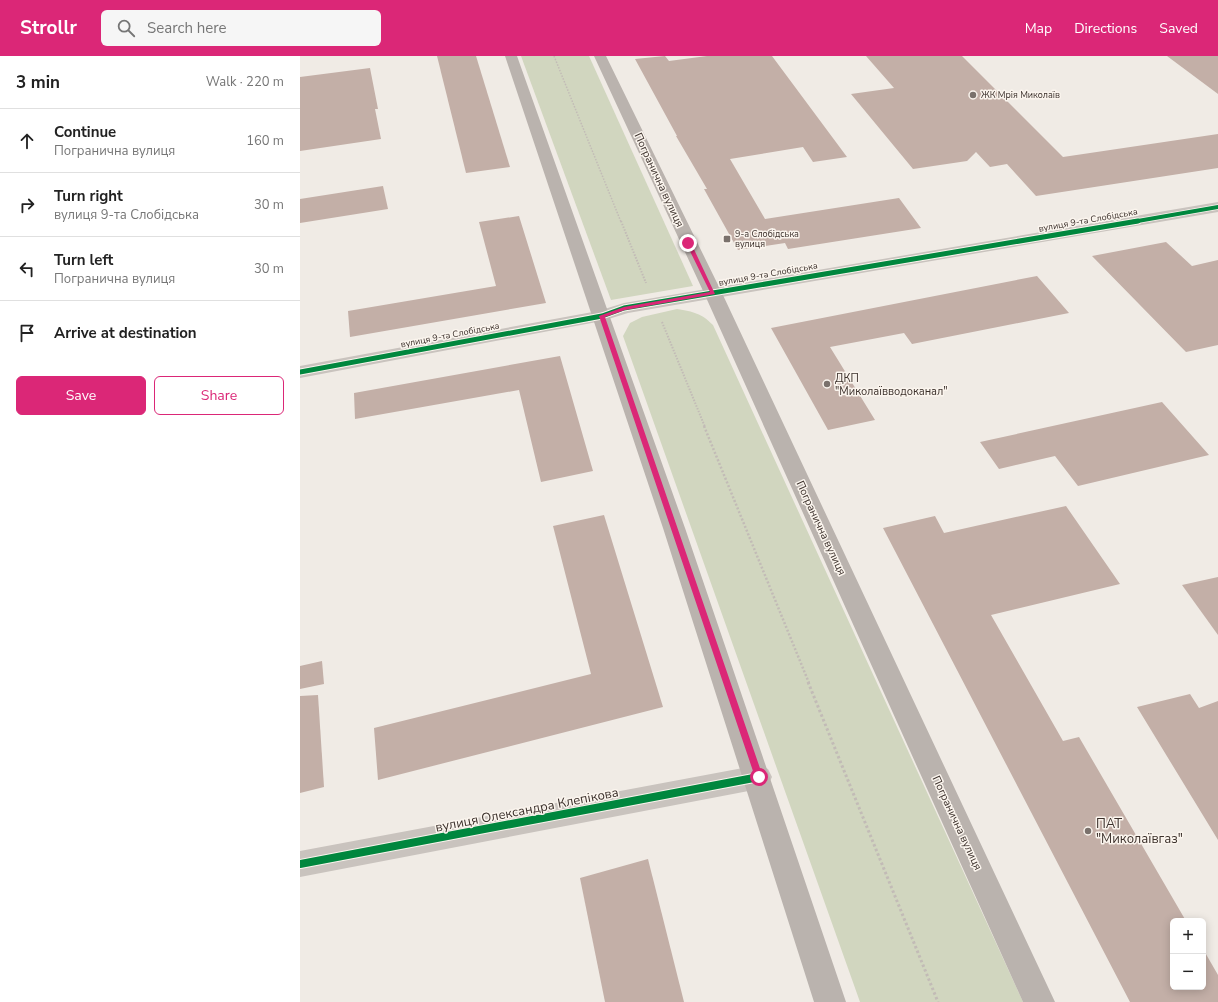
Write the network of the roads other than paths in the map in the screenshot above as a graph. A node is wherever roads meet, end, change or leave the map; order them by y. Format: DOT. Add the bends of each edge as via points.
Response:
graph roads {
  1 [pos="510,56"];
  2 [pos="600,56"];
  3 [pos="1218,207"];
  4 [pos="713,293"];
  5 [pos="602,316"];
  6 [pos="300,372"];
  7 [pos="759,777"];
  8 [pos="300,864"];
  9 [pos="830,1002"];
  10 [pos="1039,1002"];
  1 -- 5 [label="main road"];
  2 -- 4 [label="main road, Погранична вулиця"];
  3 -- 4 [label="street, вулиця 9-та Слобідська"];
  4 -- 5 [label="street, вулиця 9-та Слобідська" via="624,308"];
  4 -- 10 [label="main road, Погранична вулиця"];
  5 -- 6 [label="street, вулиця 9-та Слобідська"];
  5 -- 7 [label="main road"];
  7 -- 8 [label="street, вулиця Олександра Клепікова"];
  7 -- 9 [label="main road"];
}
